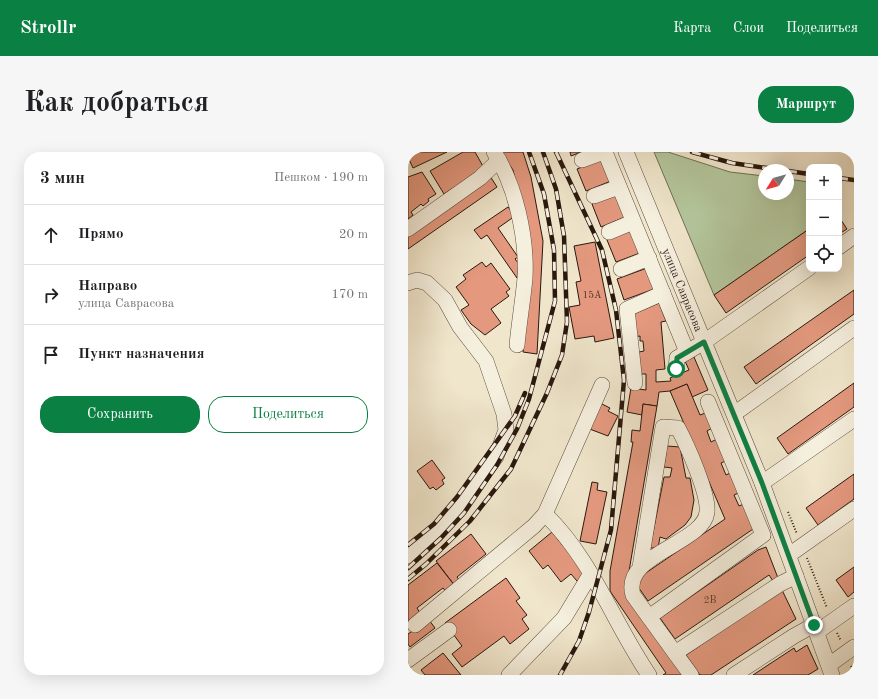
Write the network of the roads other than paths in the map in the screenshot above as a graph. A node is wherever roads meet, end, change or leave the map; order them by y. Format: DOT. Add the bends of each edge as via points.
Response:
graph roads {
  1 [pos="604,152"];
  2 [pos="626,152"];
  3 [pos="496,156"];
  4 [pos="582,160"];
  5 [pos="619,187"];
  6 [pos="594,196"];
  7 [pos="633,222"];
  8 [pos="408,229"];
  9 [pos="609,232"];
  10 [pos="854,236"];
  11 [pos="842,245"];
  12 [pos="649,258"];
  13 [pos="621,269"];
  14 [pos="806,270"];
  15 [pos="408,283"];
  16 [pos="663,293"];
  17 [pos="854,328"];
  18 [pos="704,342"];
  19 [pos="517,345"];
  20 [pos="687,352"];
  21 [pos="676,369"];
  22 [pos="635,383"];
  23 [pos="602,385"];
  24 [pos="708,402"];
  25 [pos="734,414"];
  26 [pos="854,419"];
  27 [pos="762,483"];
  28 [pos="854,509"];
  29 [pos="545,514"];
  30 [pos="789,555"];
  31 [pos="408,556"];
  32 [pos="640,567"];
  33 [pos="590,575"];
  34 [pos="796,576"];
  35 [pos="854,606"];
  36 [pos="649,617"];
  37 [pos="415,625"];
  38 [pos="816,628"];
  39 [pos="449,630"];
  40 [pos="854,647"];
  41 [pos="676,653"];
  42 [pos="408,660"];
  43 [pos="831,670"];
  44 [pos="509,675"];
  45 [pos="650,675"];
  46 [pos="691,675"];
  47 [pos="734,675"];
  1 -- 4 [label="street"];
  1 -- 5 [label="street"];
  2 -- 18 [label="street, улица Саврасова"];
  3 -- 8 [label="street" via="480,178"];
  3 -- 19 [label="street" via="511,188 522,230 525,277"];
  5 -- 6 [label="street"];
  5 -- 7 [label="street"];
  7 -- 9 [label="street"];
  7 -- 12 [label="street"];
  10 -- 11 [label="street"];
  12 -- 13 [label="street"];
  12 -- 16 [label="street"];
  14 -- 18 [label="street"];
  15 -- 31 [label="street" via="417,280 427,283 445,300 460,327 486,361 504,414 506,430 496,457 446,523"];
  16 -- 20 [label="street"];
  16 -- 22 [label="street" via="627,309"];
  17 -- 25 [label="street"];
  18 -- 20 [label="street"];
  18 -- 25 [label="street, улица Саврасова"];
  20 -- 21 [label="street" via="677,358"];
  23 -- 29 [label="street"];
  24 -- 36 [label="street" via="763,534"];
  25 -- 27 [label="street, улица Саврасова"];
  26 -- 27 [label="street"];
  27 -- 30 [label="street, улица Саврасова"];
  28 -- 30 [label="street"];
  29 -- 33 [label="street" via="584,561"];
  29 -- 37 [label="street"];
  30 -- 34 [label="street, улица Саврасова"];
  32 -- 32 [label="street" via="700,526 707,513 704,493 678,428 663,427"];
  32 -- 36 [label="street" via="632,580 631,588"];
  33 -- 44 [label="street" via="564,618"];
  33 -- 45 [label="street" via="635,654"];
  34 -- 38 [label="street, улица Саврасова"];
  34 -- 41 [label="street"];
  35 -- 38 [label="street"];
  36 -- 41 [label="street"];
  38 -- 43 [label="street, улица Саврасова"];
  38 -- 47 [label="street" via="794,636"];
  39 -- 42 [label="street"];
  40 -- 43 [label="street"];
  41 -- 46 [label="street"];
}
